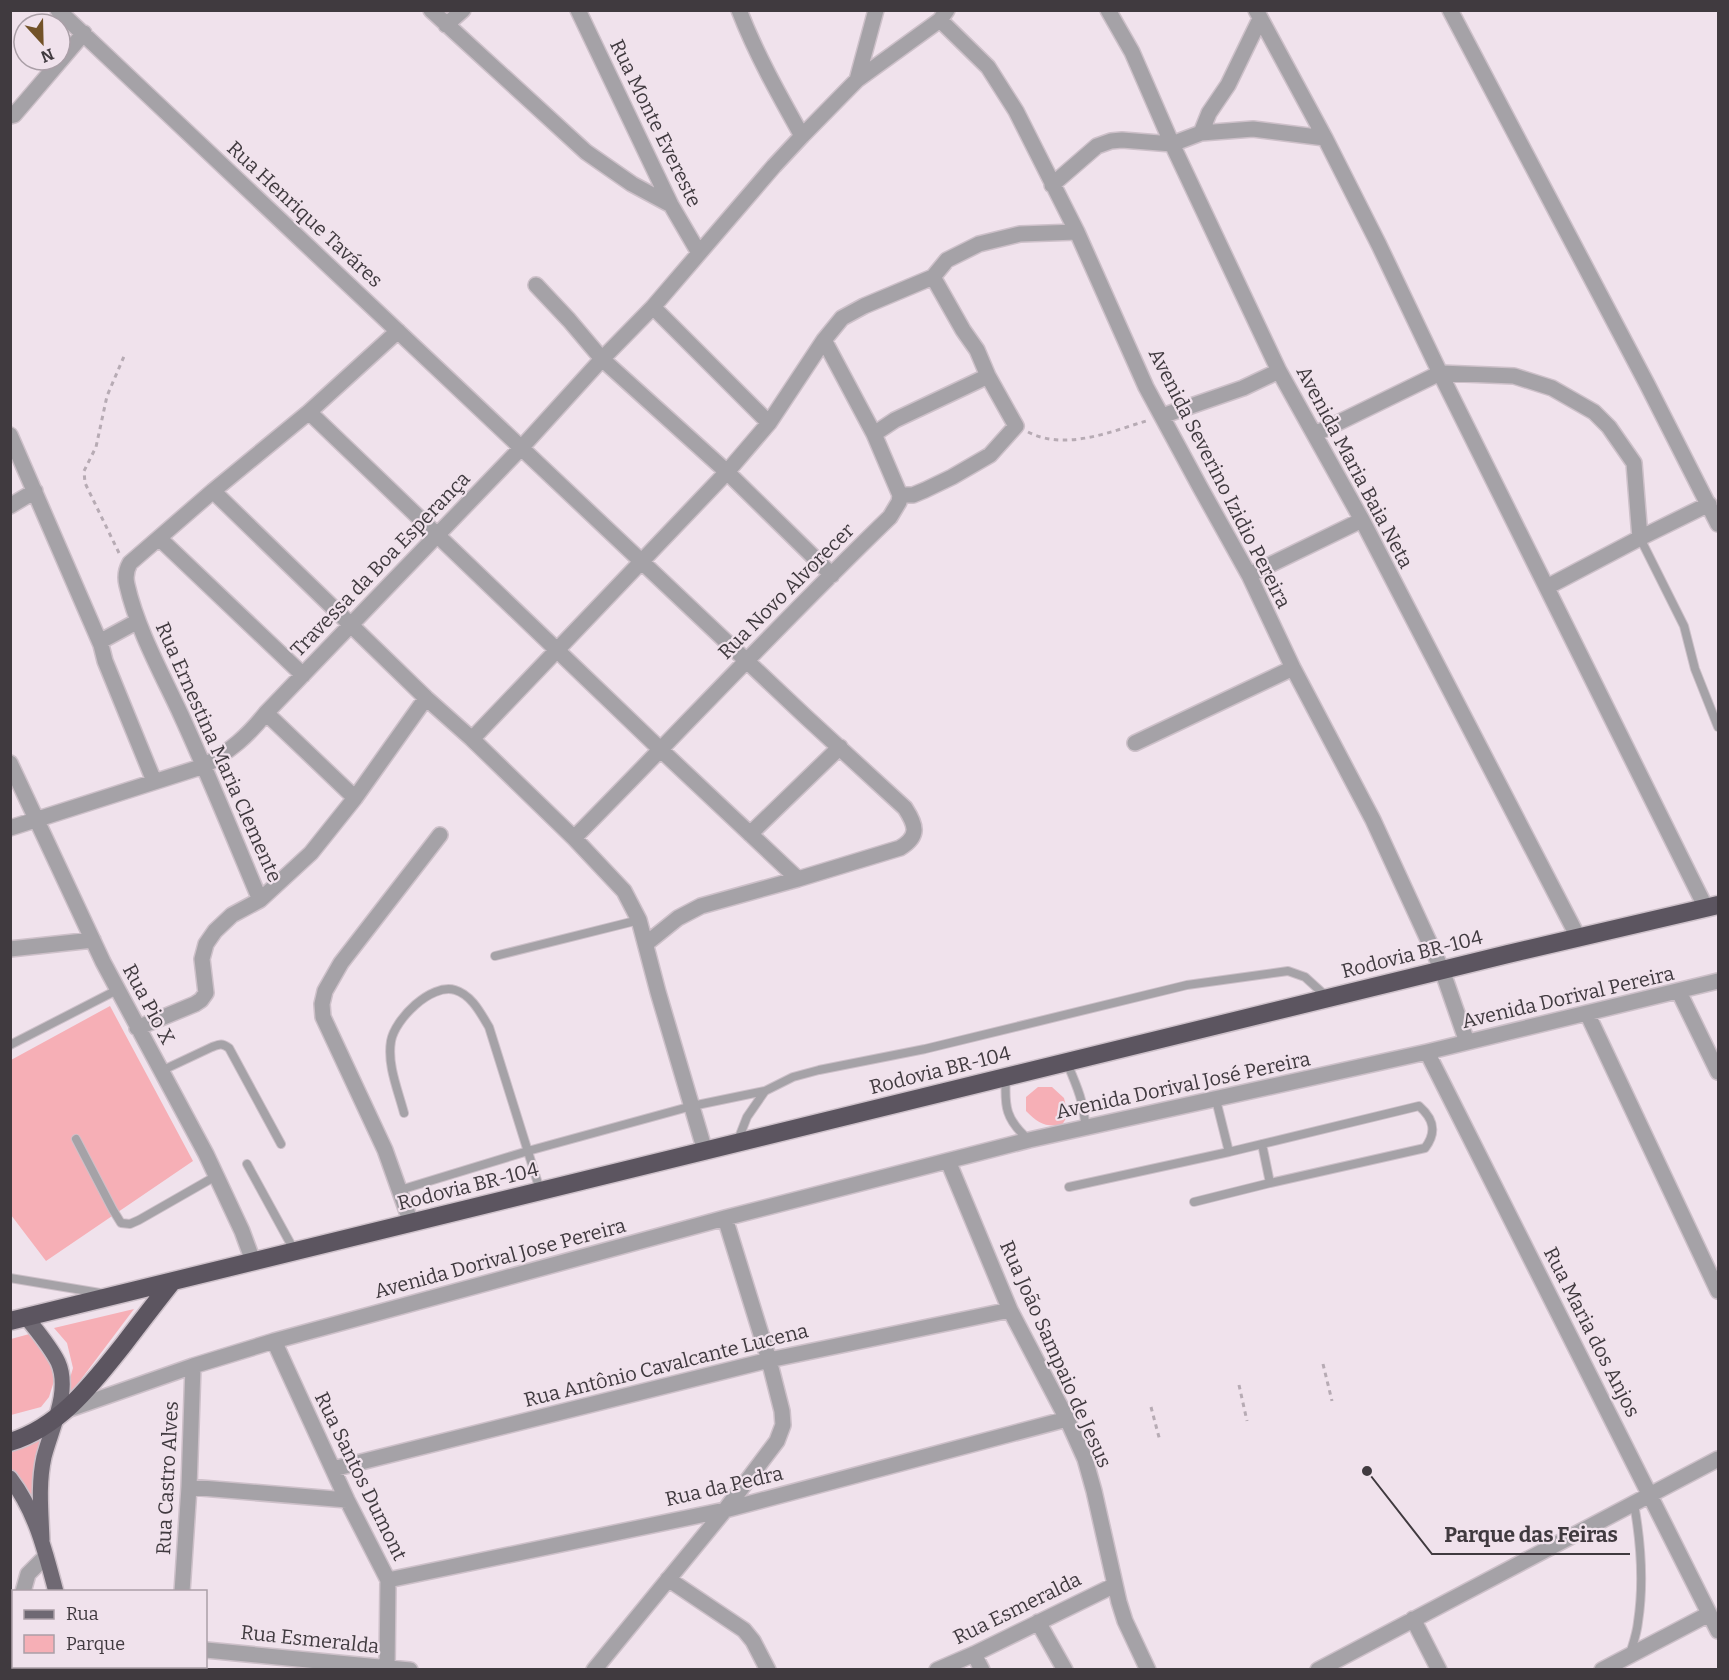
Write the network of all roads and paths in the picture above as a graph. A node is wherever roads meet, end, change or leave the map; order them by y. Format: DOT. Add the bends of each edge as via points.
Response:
graph roads {
  1 [pos="58,10"];
  2 [pos="431,10"];
  3 [pos="463,10"];
  4 [pos="578,10"];
  5 [pos="739,10"];
  6 [pos="876,10"];
  7 [pos="1108,10"];
  8 [pos="1450,10"];
  9 [pos="944,15"];
  10 [pos="1258,15"];
  11 [pos="446,25"];
  12 [pos="84,33"];
  13 [pos="857,80"];
  14 [pos="10,116"];
  15 [pos="1201,134"];
  16 [pos="802,136"];
  17 [pos="1325,138"];
  18 [pos="1172,144"];
  19 [pos="1052,185"];
  20 [pos="671,205"];
  21 [pos="1077,232"];
  22 [pos="699,253"];
  23 [pos="933,277"];
  24 [pos="536,285"];
  25 [pos="653,307"];
  26 [pos="398,331"];
  27 [pos="824,340"];
  28 [pos="125,354"];
  29 [pos="602,359"];
  30 [pos="1280,371"];
  31 [pos="1440,373"];
  32 [pos="988,376"];
  33 [pos="309,412"];
  34 [pos="1162,416"];
  35 [pos="769,423"];
  36 [pos="1016,426"];
  37 [pos="874,434"];
  38 [pos="1315,434"];
  39 [pos="10,435"];
  40 [pos="522,447"];
  41 [pos="727,472"];
  42 [pos="35,491"];
  43 [pos="213,491"];
  44 [pos="900,495"];
  45 [pos="1708,504"];
  46 [pos="10,506"];
  47 [pos="1362,520"];
  48 [pos="1719,524"];
  49 [pos="437,535"];
  50 [pos="159,538"];
  51 [pos="1640,538"];
  52 [pos="641,561"];
  53 [pos="127,569"];
  54 [pos="832,575"];
  55 [pos="1249,575"];
  56 [pos="1546,587"];
  57 [pos="138,621"];
  58 [pos="351,625"];
  59 [pos="100,645"];
  60 [pos="556,649"];
  61 [pos="747,660"];
  62 [pos="1293,668"];
  63 [pos="303,675"];
  64 [pos="426,698"];
  65 [pos="266,713"];
  66 [pos="1719,727"];
  67 [pos="472,739"];
  68 [pos="1135,743"];
  69 [pos="840,747"];
  70 [pos="661,750"];
  71 [pos="10,763"];
  72 [pos="204,766"];
  73 [pos="153,781"];
  74 [pos="355,798"];
  75 [pos="36,819"];
  76 [pos="10,828"];
  77 [pos="750,834"];
  78 [pos="440,835"];
  79 [pos="574,838"];
  80 [pos="798,879"];
  81 [pos="260,900"];
  82 [pos="1712,907"];
  83 [pos="639,920"];
  84 [pos="1578,937"];
  85 [pos="93,940"];
  86 [pos="646,943"];
  87 [pos="10,949"];
  88 [pos="495,956"];
  89 [pos="1442,970"];
  90 [pos="1719,981"];
  91 [pos="117,990"];
  92 [pos="1679,992"];
  93 [pos="1328,998"];
  94 [pos="1587,1013"];
  95 [pos="137,1028"];
  96 [pos="1467,1042"];
  97 [pos="10,1045"];
  98 [pos="1427,1052"];
  99 [pos="1067,1062"];
  100 [pos="161,1071"];
  101 [pos="1719,1072"];
  102 [pos="1006,1077"];
  103 [pos="765,1092"];
  104 [pos="1216,1100"];
  105 [pos="692,1106"];
  106 [pos="404,1113"];
  107 [pos="1085,1127"];
  108 [pos="76,1139"];
  109 [pos="1029,1140"];
  110 [pos="736,1143"];
  111 [pos="281,1144"];
  112 [pos="1262,1144"];
  113 [pos="528,1151"];
  114 [pos="705,1151"];
  115 [pos="1229,1152"];
  116 [pos="948,1161"];
  117 [pos="248,1164"];
  118 [pos="216,1176"];
  119 [pos="1270,1183"];
  120 [pos="1069,1187"];
  121 [pos="400,1190"];
  122 [pos="541,1192"];
  123 [pos="1194,1202"];
  124 [pos="725,1218"];
  125 [pos="411,1223"];
  126 [pos="294,1252"];
  127 [pos="254,1262"];
  128 [pos="10,1278"];
  129 [pos="172,1281"];
  130 [pos="1719,1291"];
  131 [pos="116,1296"];
  132 [pos="1010,1310"];
  133 [pos="18,1319"];
  134 [pos="274,1341"];
  135 [pos="769,1360"];
  136 [pos="1323,1364"];
  137 [pos="193,1366"];
  138 [pos="1239,1385"];
  139 [pos="1332,1401"];
  140 [pos="1151,1407"];
  141 [pos="62,1414"];
  142 [pos="1067,1419"];
  143 [pos="1247,1421"];
  144 [pos="1160,1441"];
  145 [pos="10,1442"];
  146 [pos="1719,1459"];
  147 [pos="333,1468"];
  148 [pos="10,1478"];
  149 [pos="189,1487"];
  150 [pos="1651,1495"];
  151 [pos="347,1500"];
  152 [pos="1635,1504"];
  153 [pos="725,1510"];
  154 [pos="42,1540"];
  155 [pos="46,1556"];
  156 [pos="668,1579"];
  157 [pos="388,1580"];
  158 [pos="1115,1584"];
  159 [pos="24,1590"];
  160 [pos="55,1590"];
  161 [pos="182,1590"];
  162 [pos="1709,1614"];
  163 [pos="1413,1619"];
  164 [pos="1038,1622"];
  165 [pos="1719,1632"];
  166 [pos="207,1650"];
  167 [pos="974,1654"];
  168 [pos="1630,1655"];
  169 [pos="387,1669"];
  170 [pos="410,1670"];
  171 [pos="594,1670"];
  172 [pos="768,1670"];
  173 [pos="937,1670"];
  174 [pos="982,1670"];
  175 [pos="1065,1670"];
  176 [pos="1148,1670"];
  177 [pos="1318,1670"];
  178 [pos="1439,1670"];
  179 [pos="1602,1670"];
  1 -- 12 [label="street, Rua Henrique Taváres"];
  2 -- 11 [label="street"];
  3 -- 11 [label="street"];
  4 -- 20 [label="street, Rua Monte Evereste"];
  5 -- 16 [label="street" via="772,84"];
  6 -- 13 [label="street"];
  7 -- 18 [label="street, Avenida Maria Baia Neta" via="1132,52"];
  8 -- 45 [label="street"];
  9 -- 13 [label="street, Travessa da Boa Esperança"];
  9 -- 19 [label="street, Avenida Severino Izidio Pereira" via="988,67 1016,111"];
  10 -- 15 [label="street"];
  10 -- 17 [label="street"];
  11 -- 20 [label="street" via="586,152"];
  12 -- 14 [label="street"];
  12 -- 26 [label="street, Rua Henrique Taváres"];
  13 -- 16 [label="street, Travessa da Boa Esperança"];
  15 -- 17 [label="street" via="1253,129"];
  15 -- 18 [label="street"];
  16 -- 22 [label="street, Travessa da Boa Esperança"];
  17 -- 31 [label="street"];
  18 -- 19 [label="street" via="1110,141 1097,146"];
  18 -- 30 [label="street, Avenida Maria Baia Neta"];
  19 -- 21 [label="street, Avenida Severino Izidio Pereira"];
  20 -- 22 [label="street, Rua Monte Evereste"];
  21 -- 23 [label="street" via="1020,234 979,244 946,260"];
  21 -- 34 [label="street, Avenida Severino Izidio Pereira"];
  22 -- 25 [label="street, Travessa da Boa Esperança"];
  23 -- 27 [label="street" via="842,318"];
  23 -- 32 [label="street" via="977,350"];
  24 -- 29 [label="street"];
  25 -- 29 [label="street, Travessa da Boa Esperança"];
  25 -- 35 [label="street"];
  26 -- 33 [label="street"];
  26 -- 40 [label="street, Rua Henrique Taváres"];
  27 -- 35 [label="street"];
  27 -- 37 [label="street"];
  28 -- 53 [label="path" via="107,396 96,447 84,471 85,483"];
  29 -- 40 [label="street, Travessa da Boa Esperança"];
  29 -- 41 [label="street"];
  30 -- 34 [label="street"];
  30 -- 38 [label="street, Avenida Maria Baia Neta"];
  31 -- 38 [label="street"];
  31 -- 51 [label="street" via="1514,376 1552,388 1594,412 1634,463"];
  31 -- 56 [label="street"];
  32 -- 36 [label="street"];
  32 -- 37 [label="street"];
  33 -- 43 [label="street"];
  33 -- 49 [label="street"];
  34 -- 36 [label="path" via="1067,441 1038,438"];
  34 -- 55 [label="street, Avenida Severino Izidio Pereira"];
  35 -- 41 [label="street"];
  36 -- 44 [label="street" via="990,455 914,495"];
  37 -- 44 [label="street"];
  38 -- 47 [label="street, Avenida Maria Baia Neta"];
  39 -- 42 [label="street"];
  40 -- 49 [label="street, Travessa da Boa Esperança"];
  40 -- 52 [label="street, Rua Henrique Taváres"];
  41 -- 52 [label="street"];
  41 -- 54 [label="street"];
  42 -- 46 [label="street"];
  42 -- 59 [label="street"];
  43 -- 50 [label="street"];
  43 -- 58 [label="street"];
  44 -- 54 [label="street, Rua Novo Alvorecer" via="890,517"];
  45 -- 48 [label="street"];
  45 -- 51 [label="street"];
  47 -- 55 [label="street"];
  47 -- 84 [label="street, Avenida Maria Baia Neta"];
  49 -- 58 [label="street, Travessa da Boa Esperança"];
  49 -- 60 [label="street"];
  50 -- 53 [label="street"];
  50 -- 63 [label="street"];
  51 -- 56 [label="street"];
  51 -- 66 [label="lane" via="1684,626 1695,669"];
  52 -- 60 [label="street"];
  52 -- 61 [label="street, Rua Henrique Taváres"];
  53 -- 57 [label="street, Rua Ernestina Maria Clemente" via="127,585"];
  54 -- 61 [label="street, Rua Novo Alvorecer"];
  55 -- 62 [label="street, Avenida Severino Izidio Pereira"];
  56 -- 82 [label="street"];
  57 -- 59 [label="street"];
  57 -- 72 [label="street, Rua Ernestina Maria Clemente"];
  58 -- 63 [label="street, Travessa da Boa Esperança"];
  58 -- 64 [label="street"];
  59 -- 73 [label="street"];
  60 -- 67 [label="street"];
  60 -- 70 [label="street"];
  61 -- 69 [label="street, Rua Henrique Taváres"];
  61 -- 70 [label="street, Rua Novo Alvorecer"];
  62 -- 68 [label="street"];
  62 -- 89 [label="street, Avenida Severino Izidio Pereira" via="1373,820"];
  63 -- 65 [label="street, Travessa da Boa Esperança"];
  64 -- 67 [label="street"];
  64 -- 74 [label="street"];
  65 -- 72 [label="street, Travessa da Boa Esperança" via="249,734"];
  65 -- 74 [label="street"];
  67 -- 79 [label="street"];
  69 -- 77 [label="street"];
  69 -- 80 [label="street, Rua Henrique Taváres" via="906,808 915,829 909,843 900,848"];
  70 -- 77 [label="street"];
  70 -- 79 [label="street, Rua Novo Alvorecer"];
  71 -- 75 [label="street, Rua Pio X"];
  72 -- 73 [label="street, Travessa da Boa Esperança"];
  72 -- 81 [label="street, Rua Ernestina Maria Clemente"];
  73 -- 75 [label="street, Travessa da Boa Esperança"];
  74 -- 81 [label="street" via="310,853"];
  75 -- 76 [label="street, Travessa da Boa Esperança"];
  75 -- 85 [label="street, Rua Pio X"];
  77 -- 80 [label="street"];
  78 -- 121 [label="street" via="341,963 322,1004 327,1027"];
  79 -- 83 [label="street" via="624,891"];
  80 -- 86 [label="street" via="701,906"];
  81 -- 95 [label="street" via="232,915 206,944 202,958 206,993 201,1000"];
  82 -- 84 [label="highway, Rodovia BR-104"];
  83 -- 86 [label="street"];
  83 -- 88 [label="lane"];
  84 -- 89 [label="highway, Rodovia BR-104"];
  85 -- 87 [label="street"];
  85 -- 91 [label="street, Rua Pio X"];
  86 -- 105 [label="street"];
  89 -- 93 [label="highway, Rodovia BR-104"];
  89 -- 96 [label="street, Avenida Severino Izidio Pereira"];
  90 -- 92 [label="street, Avenida Dorival Pereira"];
  91 -- 95 [label="street, Rua Pio X"];
  91 -- 97 [label="lane"];
  92 -- 94 [label="street, Avenida Dorival Pereira"];
  92 -- 101 [label="street"];
  93 -- 99 [label="highway, Rodovia BR-104"];
  93 -- 103 [label="lane" via="1305,977 1288,971 1187,985 925,1049 819,1070 793,1077"];
  94 -- 96 [label="street, Avenida Dorival Pereira"];
  94 -- 130 [label="street"];
  95 -- 100 [label="street, Rua Pio X"];
  96 -- 98 [label="street, Avenida Dorival Pereira"];
  98 -- 104 [label="street, Avenida Dorival José Pereira"];
  98 -- 150 [label="street, Rua Maria dos Anjos"];
  99 -- 102 [label="highway, Rodovia BR-104"];
  99 -- 107 [label="lane" via="1082,1100"];
  100 -- 111 [label="lane" via="212,1047 221,1044 229,1048"];
  100 -- 118 [label="street, Rua Pio X"];
  102 -- 109 [label="lane" via="1008,1112 1015,1127"];
  102 -- 110 [label="highway, Rodovia BR-104"];
  103 -- 105 [label="lane"];
  103 -- 110 [label="lane" via="747,1117"];
  104 -- 107 [label="street, Avenida Dorival José Pereira"];
  104 -- 115 [label="lane"];
  105 -- 113 [label="lane"];
  105 -- 114 [label="street"];
  106 -- 113 [label="lane" via="390,1053 392,1038 399,1022 416,1005 432,993 455,990 476,1006 489,1028"];
  107 -- 109 [label="street, Avenida Dorival José Pereira"];
  108 -- 118 [label="lane" via="121,1223 139,1220"];
  109 -- 116 [label="street, Avenida Dorival José Pereira"];
  110 -- 114 [label="highway, Rodovia BR-104"];
  112 -- 115 [label="lane"];
  112 -- 119 [label="lane"];
  112 -- 119 [label="lane" via="1419,1106 1433,1130 1425,1148"];
  113 -- 121 [label="lane"];
  113 -- 122 [label="lane"];
  114 -- 122 [label="highway, Rodovia BR-104"];
  115 -- 120 [label="lane"];
  116 -- 124 [label="street, Avenida Dorival Jose Pereira"];
  116 -- 132 [label="street, Rua João Sampaio de Jesus"];
  117 -- 126 [label="lane"];
  118 -- 127 [label="street, Rua Pio X"];
  119 -- 123 [label="lane"];
  121 -- 125 [label="street"];
  122 -- 125 [label="highway, Rodovia BR-104"];
  124 -- 134 [label="street, Avenida Dorival Jose Pereira"];
  124 -- 135 [label="street"];
  125 -- 126 [label="highway, Rodovia BR-104"];
  126 -- 127 [label="highway, Rodovia BR-104"];
  127 -- 129 [label="highway, Rodovia BR-104"];
  128 -- 131 [label="lane"];
  129 -- 131 [label="highway, Rodovia BR-104"];
  129 -- 141 [label="highway" via="104,1370"];
  131 -- 133 [label="highway, Rodovia BR-104"];
  132 -- 135 [label="street, Rua Antônio Cavalcante Lucena"];
  132 -- 142 [label="street, Rua João Sampaio de Jesus"];
  133 -- 141 [label="main road" via="44,1339 59,1364"];
  134 -- 137 [label="street, Avenida Dorival Jose Pereira"];
  134 -- 147 [label="street, Rua Santos Dumont"];
  135 -- 147 [label="street, Rua Antônio Cavalcante Lucena"];
  135 -- 153 [label="street" via="783,1425 777,1441"];
  136 -- 139 [label="path"];
  137 -- 141 [label="street, Avenida Dorival Jose Pereira"];
  137 -- 149 [label="street, Rua Castro Alves"];
  138 -- 143 [label="path"];
  140 -- 144 [label="path"];
  141 -- 145 [label="highway" via="35,1432"];
  141 -- 154 [label="main road" via="44,1458"];
  142 -- 153 [label="street, Rua da Pedra"];
  142 -- 158 [label="street, Rua João Sampaio de Jesus" via="1085,1459"];
  146 -- 150 [label="street"];
  147 -- 151 [label="street, Rua Santos Dumont"];
  148 -- 154 [label="main road"];
  149 -- 151 [label="street"];
  149 -- 161 [label="street, Rua Castro Alves"];
  150 -- 152 [label="street"];
  150 -- 162 [label="street, Rua Maria dos Anjos"];
  151 -- 157 [label="street, Rua Santos Dumont"];
  152 -- 163 [label="street"];
  152 -- 168 [label="lane" via="1641,1595"];
  153 -- 156 [label="street"];
  153 -- 157 [label="street, Rua da Pedra"];
  154 -- 155 [label="main road"];
  155 -- 159 [label="street" via="28,1574"];
  155 -- 160 [label="main road"];
  156 -- 171 [label="street"];
  156 -- 172 [label="street" via="744,1630"];
  157 -- 169 [label="street, Rua Santos Dumont"];
  158 -- 164 [label="street, Rua Esmeralda"];
  158 -- 176 [label="street, Rua João Sampaio de Jesus" via="1125,1621"];
  162 -- 165 [label="street, Rua Maria dos Anjos"];
  162 -- 168 [label="street"];
  163 -- 177 [label="street"];
  163 -- 178 [label="street"];
  164 -- 167 [label="street, Rua Esmeralda"];
  164 -- 175 [label="street"];
  166 -- 169 [label="street, Rua Esmeralda"];
  167 -- 173 [label="street, Rua Esmeralda"];
  167 -- 174 [label="street"];
  168 -- 179 [label="street"];
  169 -- 170 [label="street, Rua Esmeralda"];
}
